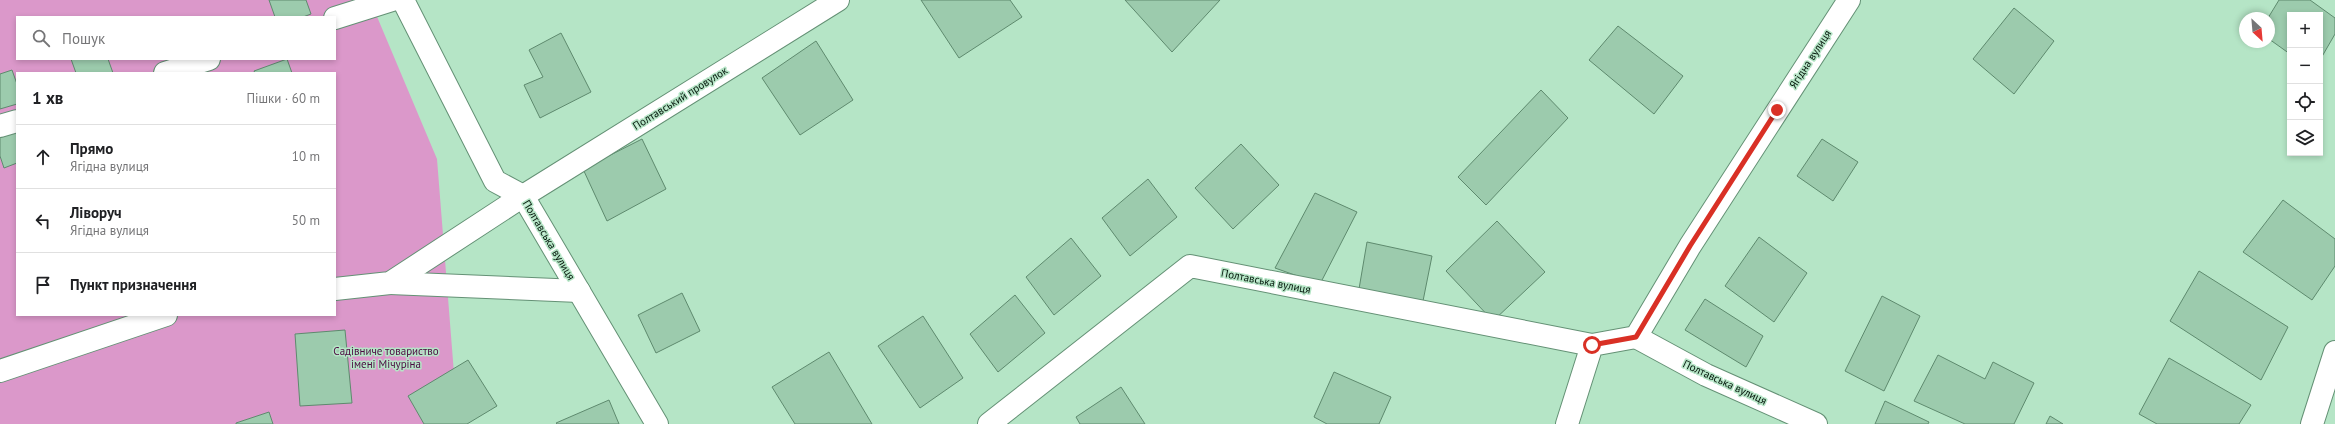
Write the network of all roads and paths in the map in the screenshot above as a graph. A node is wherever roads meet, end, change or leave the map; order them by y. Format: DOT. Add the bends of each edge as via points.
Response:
graph roads {
  1 [pos="392,0"];
  2 [pos="404,0"];
  3 [pos="838,0"];
  4 [pos="1849,0"];
  5 [pos="336,18"];
  6 [pos="206,60"];
  7 [pos="168,72"];
  8 [pos="16,121"];
  9 [pos="0,126"];
  10 [pos="522,196"];
  11 [pos="390,283"];
  12 [pos="336,289"];
  13 [pos="579,291"];
  14 [pos="163,316"];
  15 [pos="1636,337"];
  16 [pos="1592,345"];
  17 [pos="2335,352"];
  18 [pos="0,371"];
  19 [pos="657,424"];
  20 [pos="989,424"];
  21 [pos="1567,424"];
  22 [pos="1816,424"];
  23 [pos="2312,424"];
  1 -- 5 [label="street"];
  2 -- 10 [label="street, Полтавська вулиця" via="495,181"];
  3 -- 10 [label="street, Полтавський провулок"];
  4 -- 15 [label="street, Ягідна вулиця" via="1694,240"];
  6 -- 7 [label="street"];
  8 -- 9 [label="street"];
  10 -- 11 [label="street, Полтавський провулок"];
  10 -- 13 [label="street, Полтавська вулиця"];
  11 -- 12 [label="street"];
  11 -- 13 [label="street"];
  13 -- 19 [label="street, Полтавська вулиця"];
  14 -- 18 [label="street"];
  15 -- 16 [label="street"];
  15 -- 22 [label="street, Полтавська вулиця" via="1706,374"];
  16 -- 20 [label="street, Полтавська вулиця" via="1190,266"];
  16 -- 21 [label="street"];
  17 -- 23 [label="street"];
}
